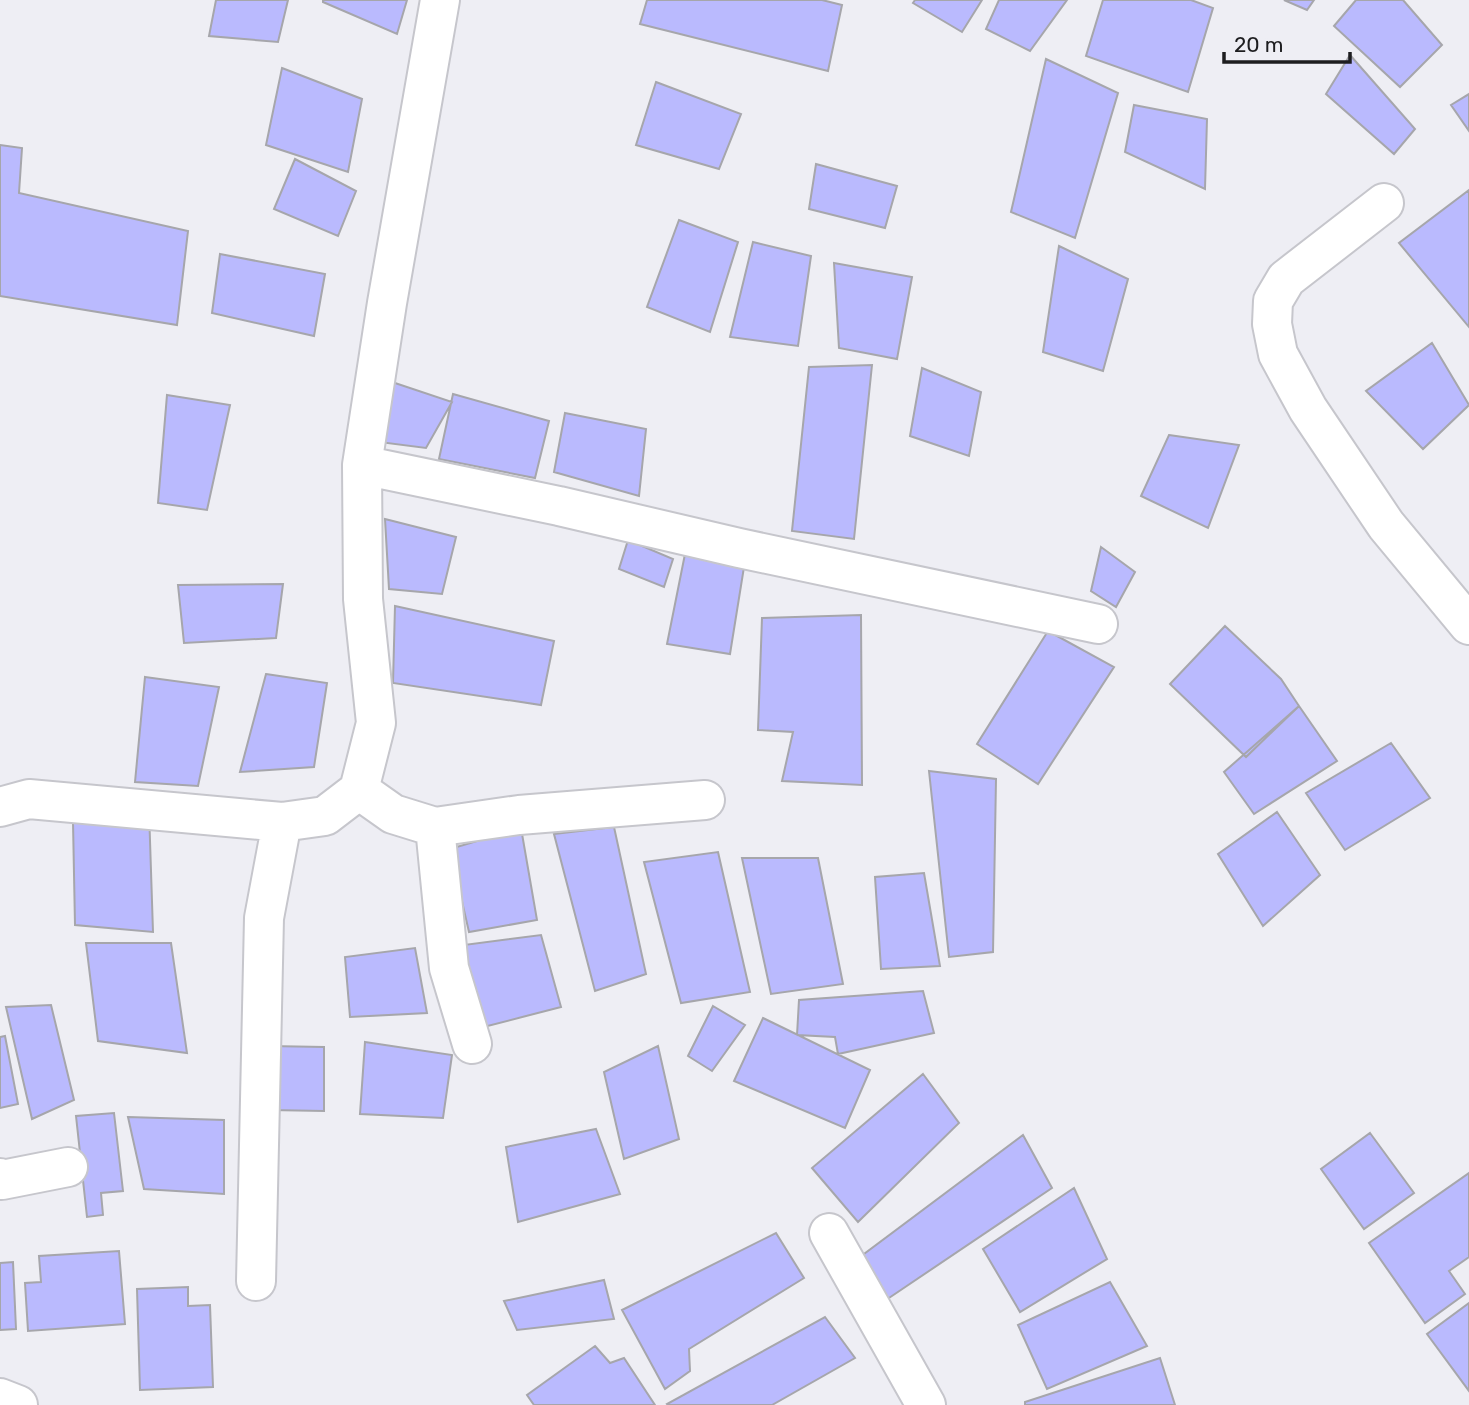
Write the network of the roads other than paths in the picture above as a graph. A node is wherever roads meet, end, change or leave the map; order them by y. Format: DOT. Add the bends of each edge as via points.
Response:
graph roads {
  1 [pos="440,0"];
  2 [pos="1384,203"];
  3 [pos="362,465"];
  4 [pos="1098,624"];
  5 [pos="1469,625"];
  6 [pos="359,790"];
  7 [pos="705,800"];
  8 [pos="0,807"];
  9 [pos="282,822"];
  10 [pos="435,827"];
  11 [pos="472,1044"];
  12 [pos="68,1167"];
  13 [pos="0,1178"];
  14 [pos="829,1234"];
  15 [pos="256,1281"];
  16 [pos="0,1398"];
  17 [pos="18,1405"];
  18 [pos="926,1405"];
  1 -- 3 [label="street"];
  2 -- 5 [label="street" via="1286,279 1273,301 1278,354 1308,409 1386,525"];
  3 -- 4 [label="street"];
  3 -- 6 [label="street" via="363,599 376,723"];
  6 -- 9 [label="street" via="325,816"];
  6 -- 10 [label="street" via="393,814"];
  7 -- 10 [label="street" via="519,815"];
  8 -- 9 [label="street" via="29,799"];
  9 -- 15 [label="street" via="264,918"];
  10 -- 11 [label="street" via="449,968"];
  12 -- 13 [label="street"];
  14 -- 18 [label="street"];
  16 -- 17 [label="street"];
}
